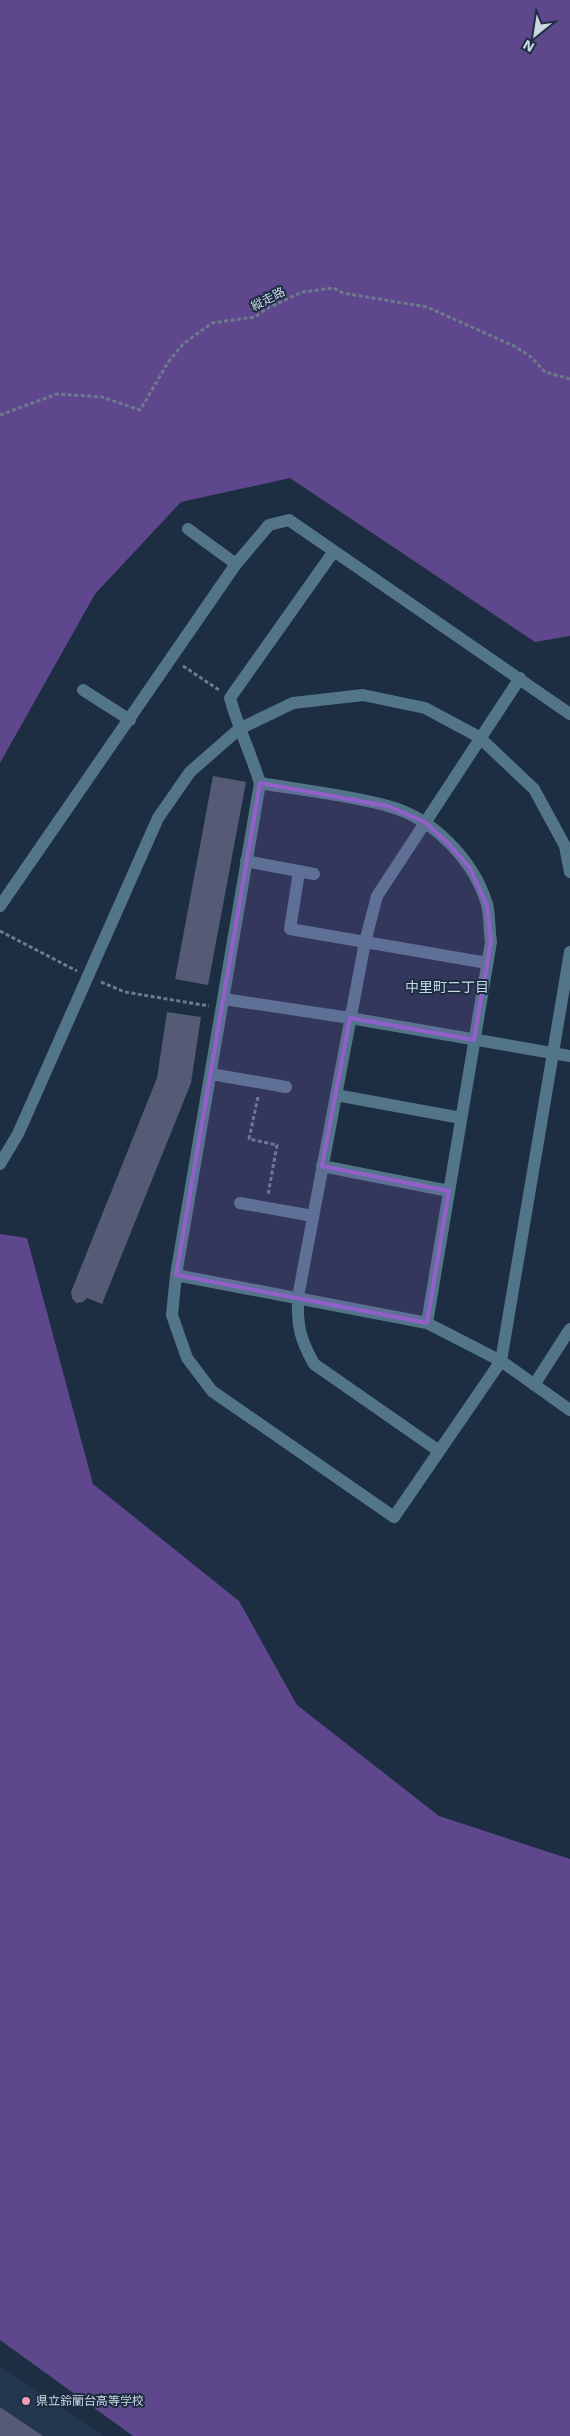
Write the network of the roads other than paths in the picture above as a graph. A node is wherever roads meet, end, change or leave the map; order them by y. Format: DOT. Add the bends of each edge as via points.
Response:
graph roads {
  1 [pos="188,529"];
  2 [pos="334,551"];
  3 [pos="236,564"];
  4 [pos="520,678"];
  5 [pos="83,690"];
  6 [pos="569,712"];
  7 [pos="130,720"];
  8 [pos="239,730"];
  9 [pos="479,737"];
  10 [pos="260,783"];
  11 [pos="425,822"];
  12 [pos="246,861"];
  13 [pos="299,872"];
  14 [pos="570,872"];
  15 [pos="314,874"];
  16 [pos="0,906"];
  17 [pos="365,942"];
  18 [pos="570,952"];
  19 [pos="487,963"];
  20 [pos="224,999"];
  21 [pos="350,1018"];
  22 [pos="474,1040"];
  23 [pos="554,1053"];
  24 [pos="570,1056"];
  25 [pos="211,1074"];
  26 [pos="286,1087"];
  27 [pos="336,1095"];
  28 [pos="461,1118"];
  29 [pos="0,1164"];
  30 [pos="322,1166"];
  31 [pos="449,1191"];
  32 [pos="240,1203"];
  33 [pos="313,1216"];
  34 [pos="176,1276"];
  35 [pos="298,1297"];
  36 [pos="427,1323"];
  37 [pos="570,1329"];
  38 [pos="501,1361"];
  39 [pos="534,1385"];
  40 [pos="570,1410"];
  41 [pos="439,1451"];
  1 -- 3 [label="street"];
  2 -- 3 [label="street" via="289,520 269,525"];
  2 -- 4 [label="street"];
  2 -- 8 [label="street" via="230,698"];
  3 -- 7 [label="street"];
  4 -- 6 [label="street"];
  4 -- 9 [label="street"];
  5 -- 7 [label="street"];
  7 -- 16 [label="street"];
  8 -- 9 [label="street" via="293,703 363,695 425,708"];
  8 -- 10 [label="street" via="250,749"];
  8 -- 29 [label="street" via="190,772 158,818 18,1134"];
  9 -- 11 [label="street"];
  9 -- 14 [label="street" via="534,789 565,846"];
  10 -- 11 [label="street" via="388,806"];
  10 -- 12 [label="street"];
  11 -- 17 [label="street" via="377,896"];
  11 -- 19 [label="street" via="470,868 484,897 490,942"];
  12 -- 13 [label="street"];
  12 -- 20 [label="street"];
  13 -- 15 [label="street"];
  13 -- 17 [label="street" via="290,929"];
  17 -- 19 [label="street"];
  17 -- 21 [label="street"];
  18 -- 23 [label="street"];
  19 -- 22 [label="street"];
  20 -- 21 [label="street"];
  20 -- 25 [label="street"];
  21 -- 22 [label="street"];
  21 -- 27 [label="street"];
  22 -- 23 [label="street"];
  22 -- 28 [label="street"];
  23 -- 24 [label="street"];
  23 -- 38 [label="street"];
  25 -- 26 [label="street"];
  25 -- 34 [label="street"];
  27 -- 28 [label="street"];
  27 -- 30 [label="street"];
  28 -- 31 [label="street"];
  30 -- 31 [label="street"];
  30 -- 33 [label="street"];
  31 -- 36 [label="street"];
  32 -- 33 [label="street"];
  33 -- 35 [label="street"];
  34 -- 35 [label="street"];
  34 -- 41 [label="street" via="172,1315 187,1358 212,1391 394,1517"];
  35 -- 36 [label="street"];
  35 -- 41 [label="street" via="297,1322 302,1343 314,1364"];
  36 -- 38 [label="street"];
  37 -- 39 [label="street"];
  38 -- 39 [label="street"];
  38 -- 41 [label="street"];
  39 -- 40 [label="street"];
}
